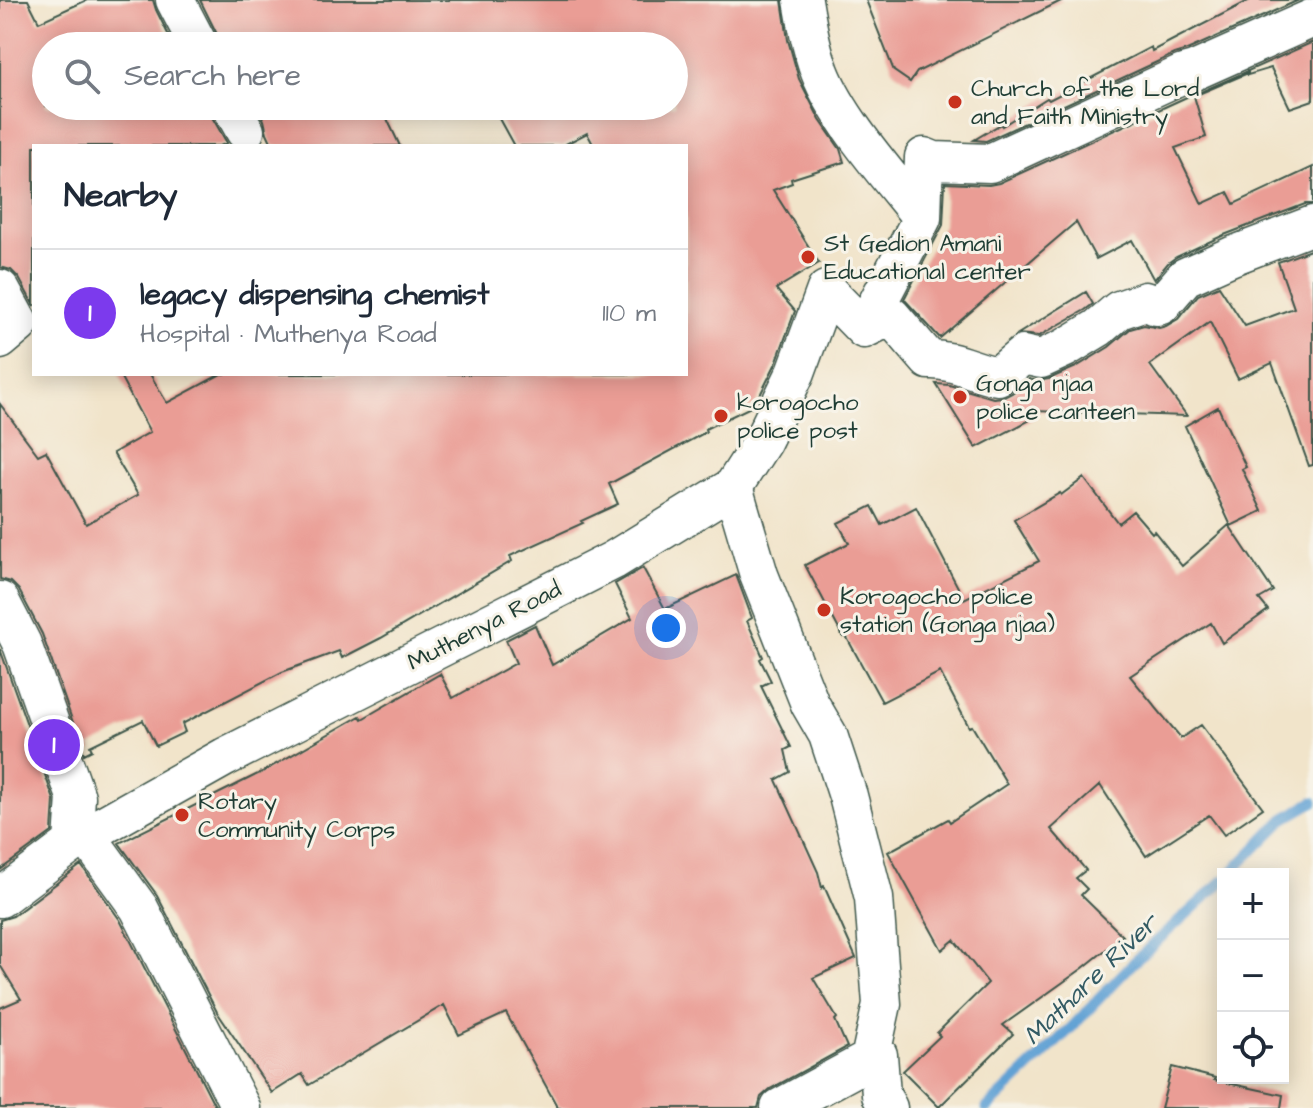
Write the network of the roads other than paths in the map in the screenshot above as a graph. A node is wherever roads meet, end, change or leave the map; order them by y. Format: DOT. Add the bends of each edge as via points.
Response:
graph roads {
  1 [pos="175,0"];
  2 [pos="803,0"];
  3 [pos="1313,18"];
  4 [pos="192,32"];
  5 [pos="922,218"];
  6 [pos="1313,225"];
  7 [pos="0,289"];
  8 [pos="864,329"];
  9 [pos="0,340"];
  10 [pos="733,487"];
  11 [pos="0,601"];
  12 [pos="80,839"];
  13 [pos="0,898"];
  14 [pos="878,1055"];
  15 [pos="241,1108"];
  16 [pos="780,1108"];
  17 [pos="888,1108"];
  1 -- 4 [label="street"];
  2 -- 5 [label="street" via="808,32 833,97"];
  3 -- 5 [label="street" via="990,163 924,157"];
  5 -- 8 [label="street"];
  6 -- 8 [label="street" via="1185,277 1161,305 1145,301 1119,310 1065,348 1041,359 1023,355 998,376 929,360 891,316"];
  7 -- 9 [label="street" via="19,324"];
  8 -- 10 [label="street, Muthenya Road" via="826,290 796,372"];
  10 -- 12 [label="street, Muthenya Road" via="614,560 239,750"];
  10 -- 14 [label="street" via="759,575 810,704 828,735 848,796 874,898 882,1004 872,1050"];
  11 -- 12 [label="street" via="22,644 76,797"];
  12 -- 13 [label="street, Muthenya Road"];
  12 -- 15 [label="street" via="139,908"];
  14 -- 16 [label="street"];
  14 -- 17 [label="street" via="881,1095"];
}
